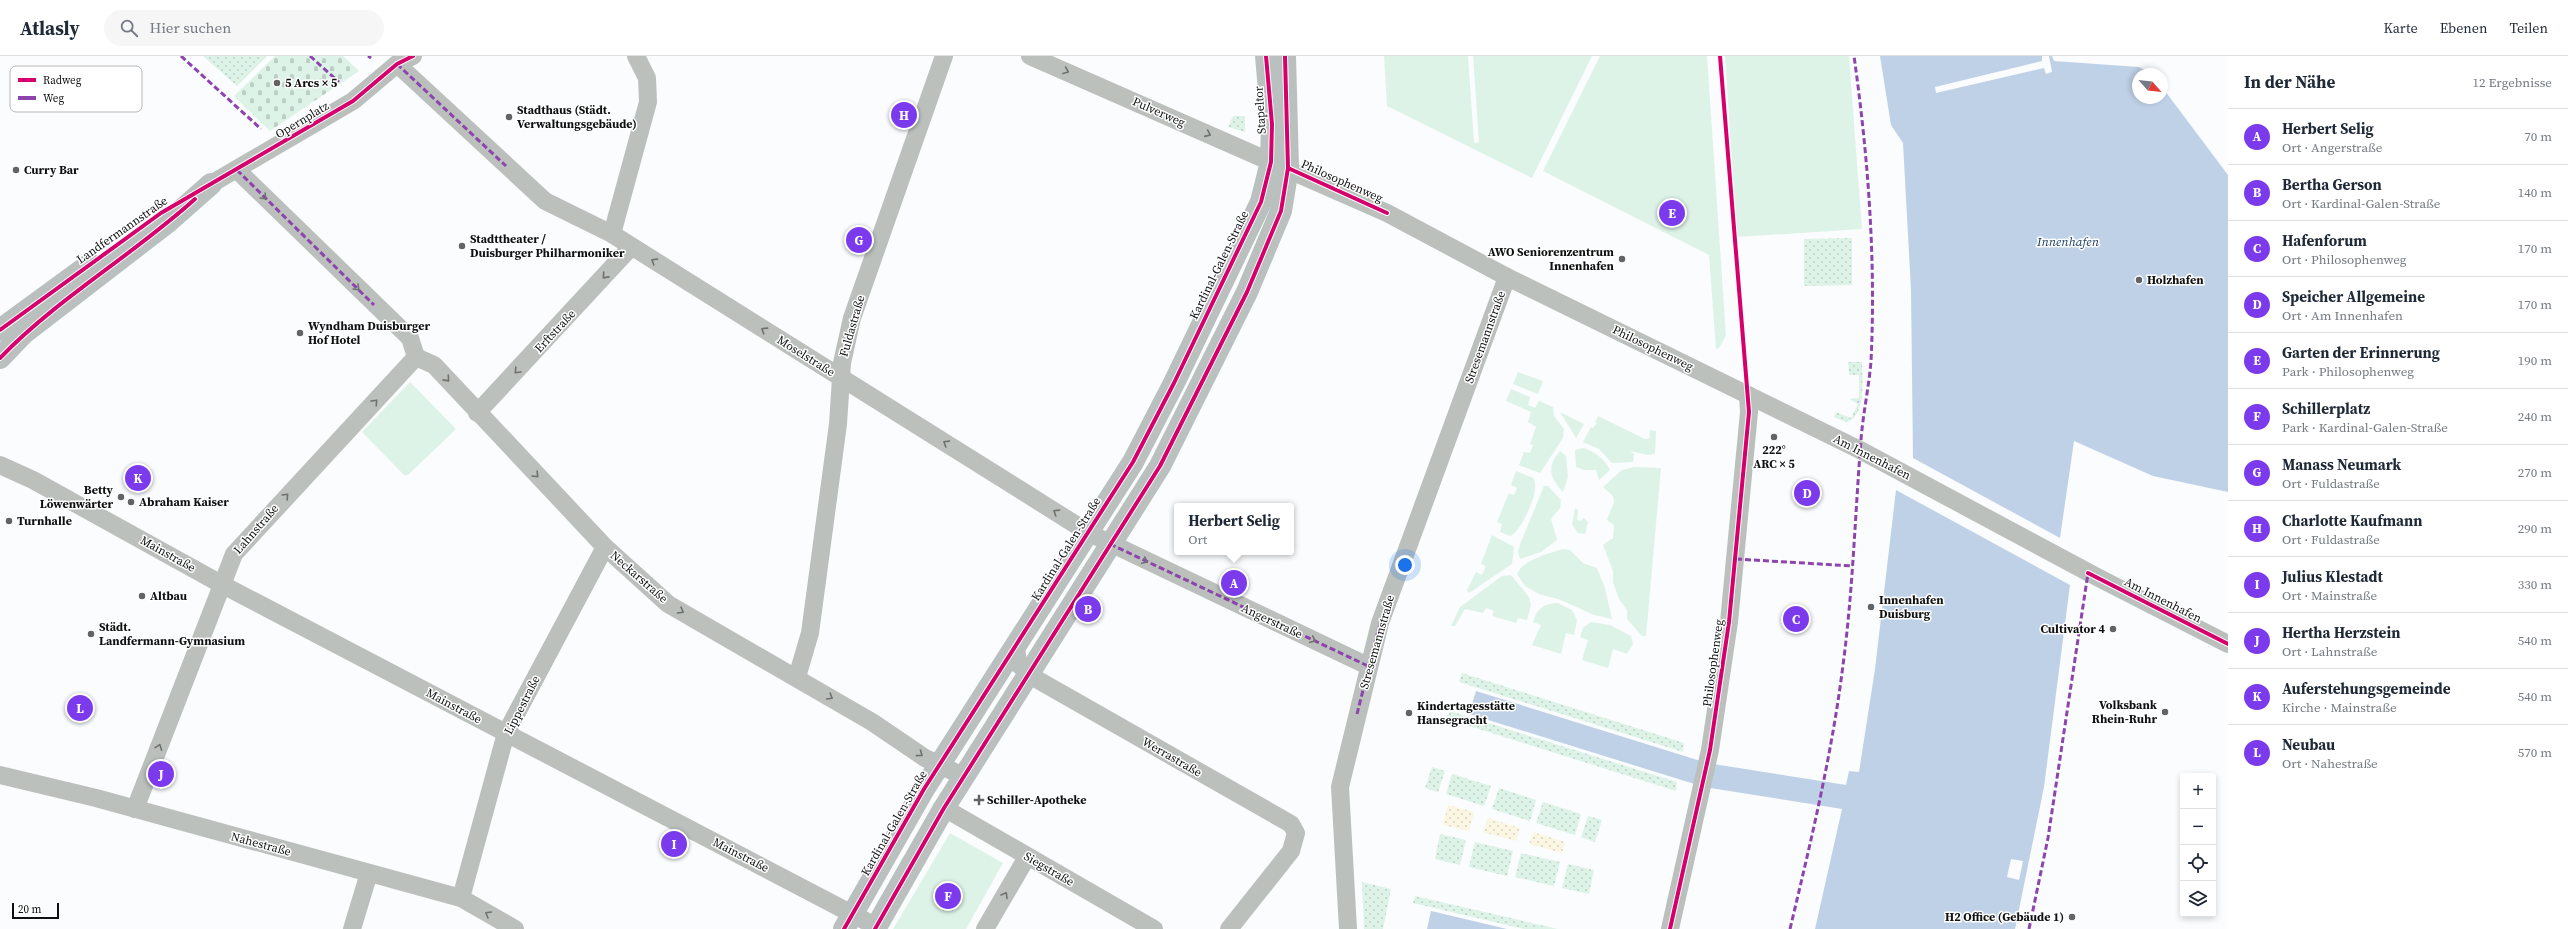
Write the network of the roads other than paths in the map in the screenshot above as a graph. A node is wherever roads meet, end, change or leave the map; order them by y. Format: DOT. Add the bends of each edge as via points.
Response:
graph roads {
  1 [pos="413,56"];
  2 [pos="636,56"];
  3 [pos="944,56"];
  4 [pos="1030,56"];
  5 [pos="1266,56"];
  6 [pos="1285,56"];
  7 [pos="399,60"];
  8 [pos="1280,165"];
  9 [pos="237,170"];
  10 [pos="210,184"];
  11 [pos="612,234"];
  12 [pos="631,247"];
  13 [pos="1507,277"];
  14 [pos="0,330"];
  15 [pos="416,357"];
  16 [pos="0,358"];
  17 [pos="840,378"];
  18 [pos="1748,395"];
  19 [pos="477,413"];
  20 [pos="0,454"];
  21 [pos="0,466"];
  22 [pos="33,480"];
  23 [pos="1089,533"];
  24 [pos="1110,544"];
  25 [pos="605,547"];
  26 [pos="221,584"];
  27 [pos="2228,644"];
  28 [pos="1016,646"];
  29 [pos="1368,666"];
  30 [pos="1029,674"];
  31 [pos="796,677"];
  32 [pos="506,733"];
  33 [pos="939,766"];
  34 [pos="0,775"];
  35 [pos="964,777"];
  36 [pos="944,808"];
  37 [pos="135,809"];
  38 [pos="1027,857"];
  39 [pos="369,874"];
  40 [pos="461,898"];
  41 [pos="848,921"];
  42 [pos="876,928"];
  43 [pos="352,929"];
  44 [pos="515,929"];
  45 [pos="985,929"];
  46 [pos="1154,929"];
  47 [pos="1229,929"];
  48 [pos="1348,929"];
  49 [pos="1670,929"];
  1 -- 7 [label="street, Opernplatz"];
  2 -- 11 [label="street" via="647,78 648,102"];
  3 -- 17 [label="street, Fuldastraße" via="852,318"];
  4 -- 8 [label="street, Pulverweg, one-way"];
  5 -- 8 [label="main road, Stapeltor" via="1272,124"];
  6 -- 8 [label="main road"];
  7 -- 9 [label="street, Opernplatz" via="353,101"];
  7 -- 11 [label="street, Moselstraße" via="545,201"];
  8 -- 13 [label="street, Philosophenweg" via="1387,213"];
  8 -- 23 [label="main road, Kardinal-Galen-Straße" via="1133,462"];
  8 -- 24 [label="main road" via="1281,211 1247,292 1160,466"];
  9 -- 10 [label="street, Opernplatz"];
  9 -- 15 [label="street, one-way" via="410,338"];
  10 -- 14 [label="main road, Landfermannstraße" via="161,213"];
  10 -- 16 [label="main road, Landfermannstraße" via="168,222 24,333"];
  11 -- 12 [label="street, Moselstraße"];
  17 -- 12 [label="street, Moselstraße, one-way"];
  12 -- 19 [label="street, Erftstraße, one-way"];
  13 -- 18 [label="street, Philosophenweg"];
  13 -- 29 [label="street, Stresemannstraße" via="1380,622"];
  15 -- 19 [label="street, Neckarstraße, one-way" via="434,364"];
  26 -- 15 [label="street, Lahnstraße, one-way" via="239,548"];
  23 -- 17 [label="street, Moselstraße, one-way"];
  17 -- 31 [label="street, Fuldastraße" via="838,424 810,633"];
  18 -- 27 [label="street, Am Innenhafen" via="1868,454 2088,573"];
  18 -- 49 [label="street, Philosophenweg" via="1749,420 1730,614 1708,760"];
  19 -- 25 [label="street, Neckarstraße, one-way"];
  20 -- 22 [label="street, Mainstraße"];
  21 -- 22 [label="street, Mainstraße"];
  22 -- 26 [label="street, Mainstraße"];
  23 -- 24 [label="street, Moselstraße"];
  23 -- 28 [label="main road, Kardinal-Galen-Straße"];
  24 -- 29 [label="street, Angerstraße, one-way"];
  24 -- 30 [label="main road"];
  25 -- 31 [label="street, Neckarstraße, one-way" via="668,604"];
  25 -- 32 [label="street, Lippestraße"];
  26 -- 32 [label="street, Mainstraße"];
  37 -- 26 [label="street, Lahnstraße, one-way"];
  28 -- 30 [label="street" via="1018,664"];
  28 -- 33 [label="main road, Kardinal-Galen-Straße"];
  29 -- 48 [label="street, Stresemannstraße" via="1340,787"];
  30 -- 35 [label="main road"];
  30 -- 47 [label="street, Werrastraße" via="1291,824 1296,834 1291,851"];
  31 -- 33 [label="street, Neckarstraße, one-way"];
  32 -- 40 [label="street, Lippestraße"];
  32 -- 41 [label="street, Mainstraße"];
  33 -- 35 [label="street, Neckarstraße"];
  33 -- 41 [label="main road, Kardinal-Galen-Straße"];
  34 -- 37 [label="street, Nahestraße"];
  35 -- 36 [label="main road"];
  36 -- 38 [label="street, Siegstraße"];
  36 -- 42 [label="main road"];
  37 -- 39 [label="street, Nahestraße"];
  45 -- 38 [label="street, one-way"];
  38 -- 46 [label="street, Siegstraße"];
  39 -- 40 [label="street, Nahestraße"];
  39 -- 43 [label="street"];
  44 -- 40 [label="street, Nahestraße, one-way"];
  41 -- 42 [label="street, Mainstraße"];
}
